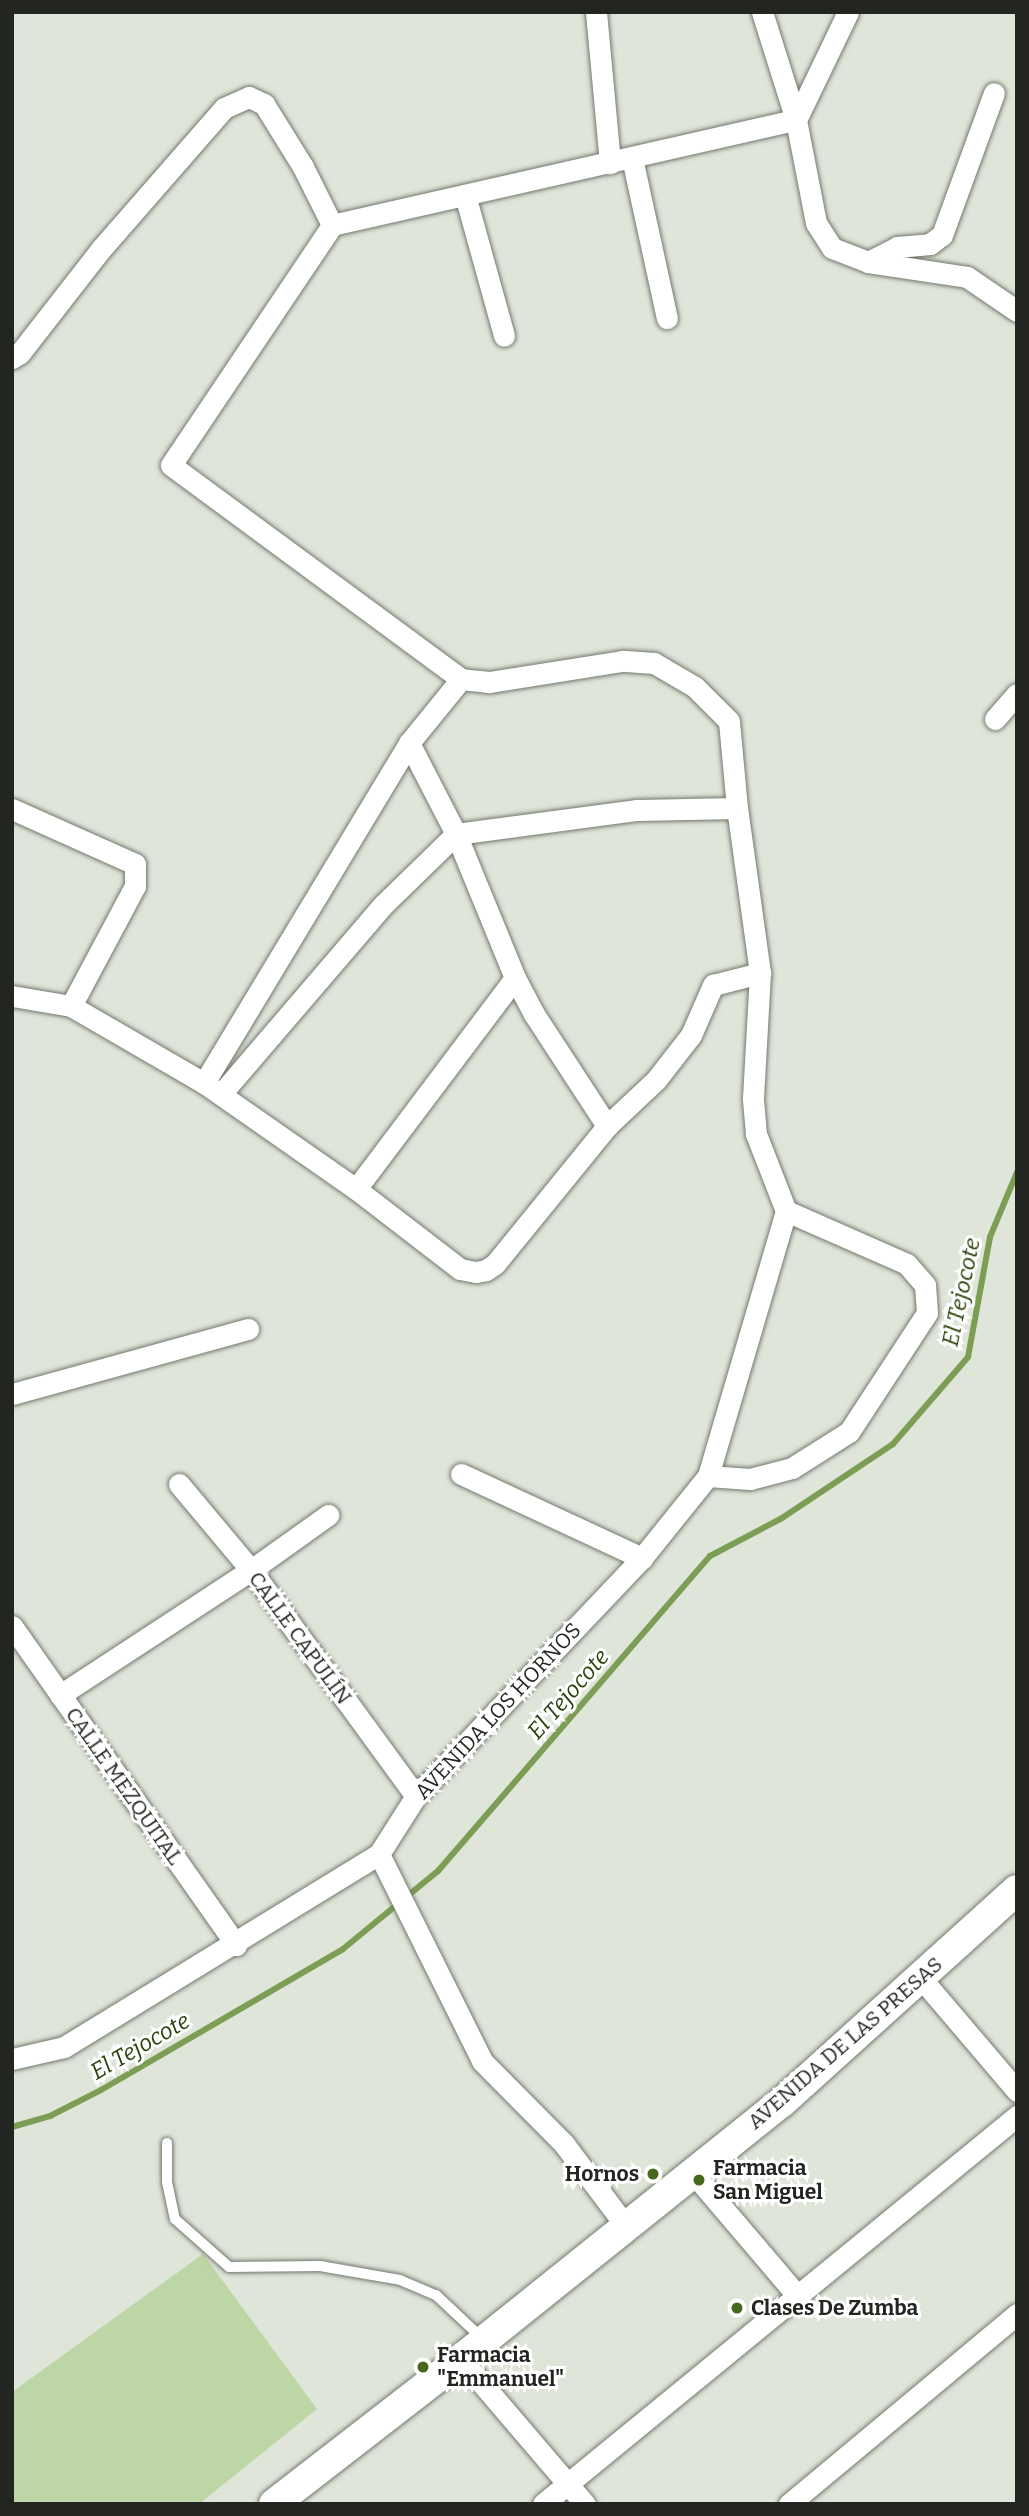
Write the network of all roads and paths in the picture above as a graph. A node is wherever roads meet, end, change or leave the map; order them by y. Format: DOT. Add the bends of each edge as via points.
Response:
graph roads {
  1 [pos="596,12"];
  2 [pos="762,12"];
  3 [pos="848,12"];
  4 [pos="994,93"];
  5 [pos="796,120"];
  6 [pos="632,158"];
  7 [pos="610,163"];
  8 [pos="465,195"];
  9 [pos="331,225"];
  10 [pos="868,262"];
  11 [pos="1017,311"];
  12 [pos="667,318"];
  13 [pos="504,336"];
  14 [pos="12,358"];
  15 [pos="461,679"];
  16 [pos="1017,694"];
  17 [pos="995,719"];
  18 [pos="409,743"];
  19 [pos="12,808"];
  20 [pos="737,808"];
  21 [pos="456,834"];
  22 [pos="760,973"];
  23 [pos="515,978"];
  24 [pos="12,996"];
  25 [pos="71,1006"];
  26 [pos="213,1088"];
  27 [pos="607,1126"];
  28 [pos="356,1189"];
  29 [pos="786,1211"];
  30 [pos="248,1329"];
  31 [pos="12,1394"];
  32 [pos="461,1474"];
  33 [pos="708,1476"];
  34 [pos="179,1484"];
  35 [pos="328,1515"];
  36 [pos="642,1558"];
  37 [pos="251,1570"];
  38 [pos="12,1626"];
  39 [pos="60,1695"];
  40 [pos="416,1796"];
  41 [pos="379,1854"];
  42 [pos="1017,1890"];
  43 [pos="236,1944"];
  44 [pos="920,1977"];
  45 [pos="12,2059"];
  46 [pos="1017,2091"];
  47 [pos="1017,2116"];
  48 [pos="167,2143"];
  49 [pos="692,2173"];
  50 [pos="625,2225"];
  51 [pos="797,2295"];
  52 [pos="1017,2314"];
  53 [pos="484,2340"];
  54 [pos="461,2359"];
  55 [pos="569,2484"];
  56 [pos="274,2504"];
  57 [pos="543,2504"];
  58 [pos="585,2504"];
  59 [pos="789,2504"];
  1 -- 7 [label="street"];
  2 -- 5 [label="street"];
  3 -- 5 [label="street"];
  4 -- 10 [label="street" via="942,235 930,244 897,247"];
  5 -- 6 [label="street"];
  5 -- 10 [label="street" via="816,223 832,248"];
  6 -- 7 [label="street"];
  6 -- 12 [label="street"];
  7 -- 8 [label="street"];
  8 -- 9 [label="street"];
  8 -- 13 [label="street"];
  9 -- 14 [label="street" via="303,167 264,104 249,97 224,108"];
  9 -- 15 [label="street" via="171,466"];
  10 -- 11 [label="street" via="967,277"];
  15 -- 18 [label="street"];
  15 -- 20 [label="street" via="489,682 622,661 654,663 695,687 729,721"];
  16 -- 17 [label="street"];
  18 -- 21 [label="street"];
  18 -- 26 [label="street"];
  19 -- 25 [label="street" via="135,864 135,886"];
  20 -- 21 [label="street" via="637,810"];
  20 -- 22 [label="street"];
  21 -- 23 [label="street"];
  21 -- 26 [label="street" via="384,904"];
  22 -- 27 [label="street" via="713,985 691,1035 656,1080"];
  22 -- 29 [label="street" via="753,1098 756,1134"];
  23 -- 27 [label="street"];
  23 -- 28 [label="street"];
  24 -- 25 [label="street"];
  25 -- 26 [label="street"];
  26 -- 28 [label="street"];
  27 -- 28 [label="street" via="486,1270 460,1269"];
  29 -- 33 [label="street"];
  29 -- 33 [label="street" via="907,1264 925,1284 927,1313 849,1432 792,1468 750,1479"];
  30 -- 31 [label="street"];
  32 -- 36 [label="street"];
  33 -- 36 [label="street, AVENIDA LOS HORNOS"];
  34 -- 37 [label="street, CALLE CAPULÍN"];
  35 -- 37 [label="street"];
  36 -- 40 [label="street, AVENIDA LOS HORNOS"];
  37 -- 39 [label="street"];
  37 -- 40 [label="street, CALLE CAPULÍN"];
  38 -- 39 [label="street, CALLE MEZQUITAL"];
  39 -- 43 [label="street, CALLE MEZQUITAL"];
  40 -- 41 [label="street, AVENIDA LOS HORNOS"];
  41 -- 43 [label="street, AVENIDA LOS HORNOS"];
  41 -- 50 [label="street" via="482,2061 564,2144"];
  42 -- 44 [label="main road, AVENIDA DE LAS PRESAS"];
  43 -- 45 [label="street, AVENIDA LOS HORNOS" via="64,2047"];
  44 -- 46 [label="street"];
  44 -- 49 [label="main road, AVENIDA DE LAS PRESAS" via="782,2102"];
  47 -- 51 [label="street"];
  48 -- 53 [label="lane" via="167,2182 175,2219 229,2267 320,2266 400,2280 436,2295"];
  49 -- 50 [label="main road, AVENIDA DE LAS PRESAS"];
  49 -- 51 [label="street"];
  50 -- 53 [label="main road, AVENIDA DE LAS PRESAS"];
  51 -- 55 [label="street"];
  52 -- 59 [label="street"];
  53 -- 54 [label="main road, AVENIDA DE LAS PRESAS"];
  54 -- 55 [label="street"];
  54 -- 56 [label="main road, AVENIDA DE LAS PRESAS"];
  55 -- 57 [label="street"];
  55 -- 58 [label="street"];
}
